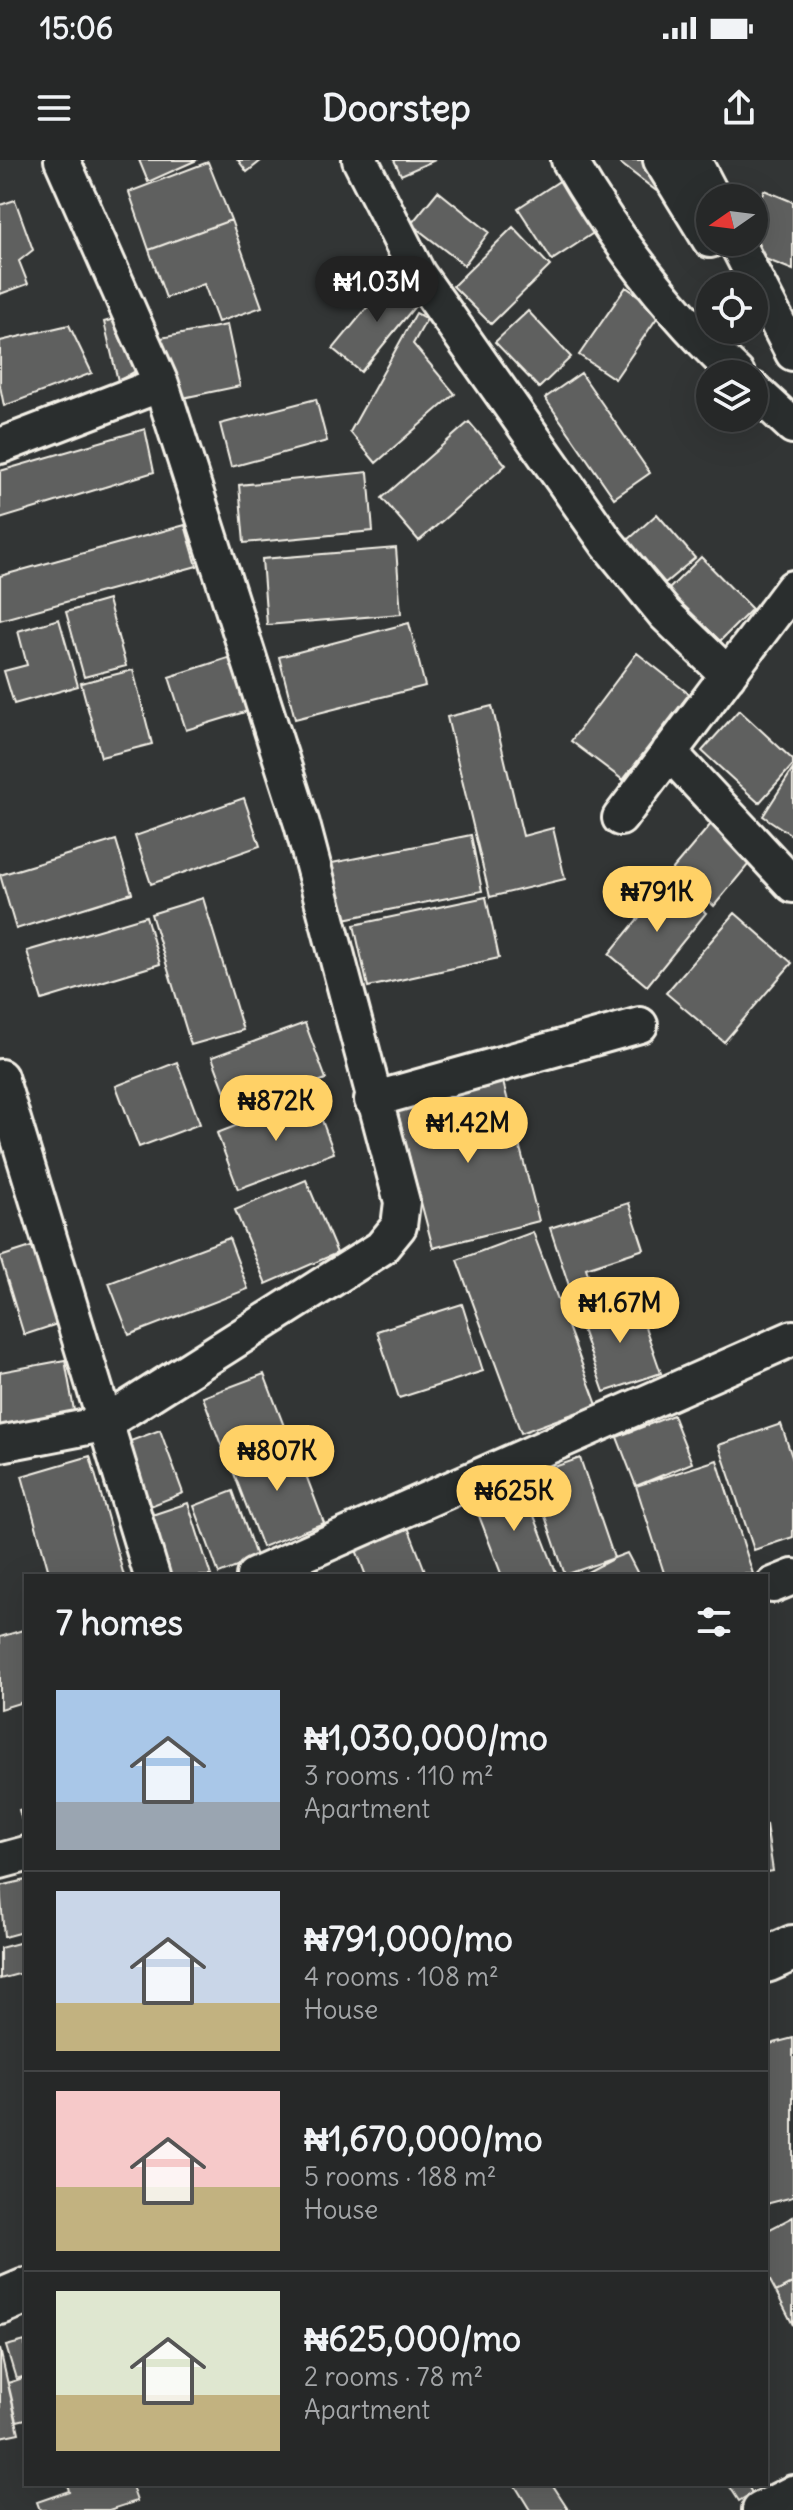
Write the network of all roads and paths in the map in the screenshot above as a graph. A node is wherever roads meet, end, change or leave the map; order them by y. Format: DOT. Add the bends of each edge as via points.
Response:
graph roads {
  1 [pos="62,160"];
  2 [pos="360,160"];
  3 [pos="569,160"];
  4 [pos="661,160"];
  5 [pos="693,160"];
  6 [pos="716,160"];
  7 [pos="706,184"];
  8 [pos="727,184"];
  9 [pos="696,217"];
  10 [pos="743,256"];
  11 [pos="759,256"];
  12 [pos="793,332"];
  13 [pos="768,335"];
  14 [pos="793,353"];
  15 [pos="724,360"];
  16 [pos="793,375"];
  17 [pos="161,384"];
  18 [pos="768,403"];
  19 [pos="793,426"];
  20 [pos="0,446"];
  21 [pos="793,588"];
  22 [pos="728,675"];
  23 [pos="669,752"];
  24 [pos="620,818"];
  25 [pos="793,885"];
  26 [pos="640,1025"];
  27 [pos="0,1077"];
  28 [pos="372,1100"];
  29 [pos="793,1338"];
  30 [pos="103,1424"];
  31 [pos="0,1444"];
  32 [pos="151,1574"];
  33 [pos="259,1574"];
  34 [pos="24,1855"];
  35 [pos="0,1861"];
  36 [pos="793,1948"];
  37 [pos="768,1959"];
  38 [pos="24,2292"];
  39 [pos="0,2302"];
  40 [pos="793,2493"];
  41 [pos="760,2510"];
  1 -- 17 [label="street"];
  2 -- 22 [label="street" via="418,274 607,543 665,614"];
  3 -- 15 [label="street" via="623,244"];
  4 -- 9 [label="street"];
  5 -- 7 [label="street"];
  6 -- 8 [label="street"];
  10 -- 14 [label="street"];
  11 -- 12 [label="street"];
  13 -- 16 [label="street"];
  17 -- 20 [label="street"];
  17 -- 28 [label="street" via="302,824"];
  18 -- 19 [label="street"];
  21 -- 22 [label="street"];
  22 -- 23 [label="street"];
  23 -- 24 [label="street"];
  23 -- 25 [label="street"];
  26 -- 28 [label="street"];
  27 -- 30 [label="street"];
  28 -- 30 [label="street" via="402,1202 399,1226 381,1248"];
  29 -- 33 [label="street"];
  30 -- 31 [label="street"];
  30 -- 32 [label="street"];
  34 -- 35 [label="street"];
  36 -- 37 [label="main road"];
  38 -- 39 [label="main road"];
  40 -- 41 [label="street"];
}
